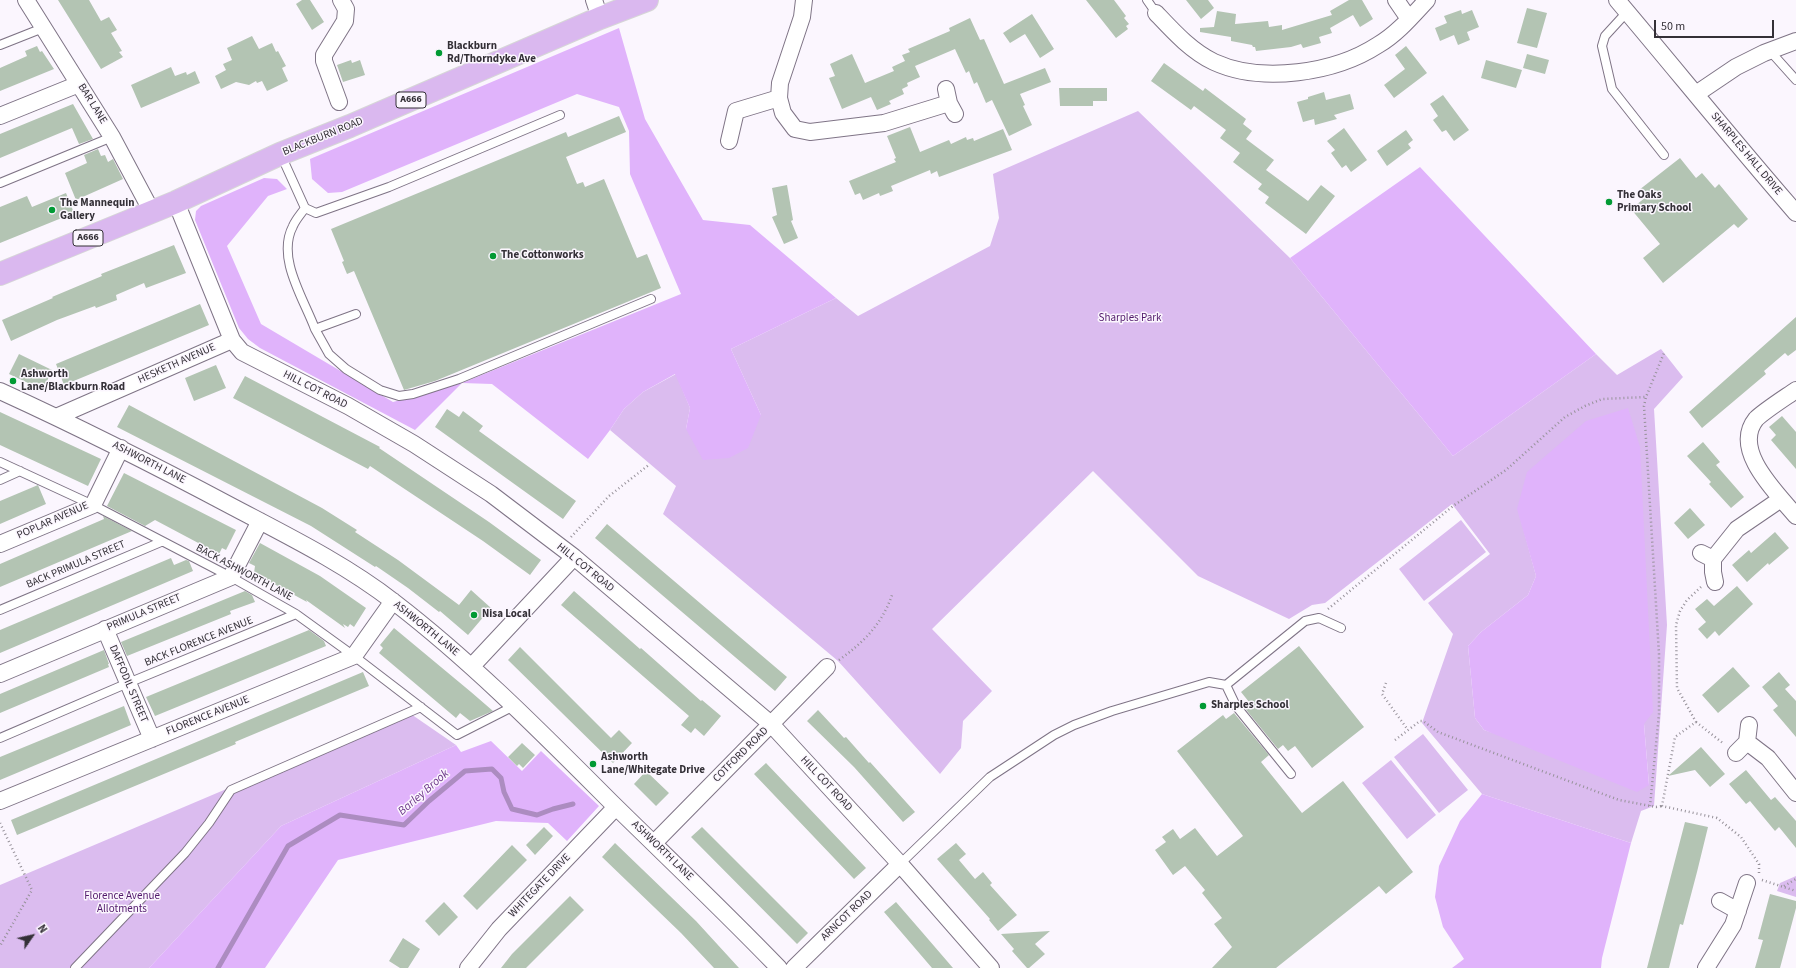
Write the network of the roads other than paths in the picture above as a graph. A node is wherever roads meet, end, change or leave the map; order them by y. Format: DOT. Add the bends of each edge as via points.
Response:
graph roads {
  1 [pos="26,0"];
  2 [pos="340,0"];
  3 [pos="647,0"];
  4 [pos="804,0"];
  5 [pos="1396,0"];
  6 [pos="1428,0"];
  7 [pos="1152,6"];
  8 [pos="1622,6"];
  9 [pos="597,9"];
  10 [pos="1409,19"];
  11 [pos="43,28"];
  12 [pos="1796,41"];
  13 [pos="0,45"];
  14 [pos="1770,51"];
  15 [pos="1796,80"];
  16 [pos="79,84"];
  17 [pos="1696,94"];
  18 [pos="779,98"];
  19 [pos="339,102"];
  20 [pos="950,102"];
  21 [pos="0,116"];
  22 [pos="560,116"];
  23 [pos="112,137"];
  24 [pos="729,141"];
  25 [pos="280,154"];
  26 [pos="1664,154"];
  27 [pos="0,183"];
  28 [pos="176,202"];
  29 [pos="305,208"];
  30 [pos="152,212"];
  31 [pos="1796,213"];
  32 [pos="0,274"];
  33 [pos="651,299"];
  34 [pos="356,314"];
  35 [pos="315,330"];
  36 [pos="232,340"];
  37 [pos="1796,390"];
  38 [pos="0,391"];
  39 [pos="56,416"];
  40 [pos="121,448"];
  41 [pos="0,462"];
  42 [pos="20,471"];
  43 [pos="0,480"];
  44 [pos="1781,498"];
  45 [pos="93,505"];
  46 [pos="1796,516"];
  47 [pos="260,521"];
  48 [pos="161,542"];
  49 [pos="0,544"];
  50 [pos="568,552"];
  51 [pos="1710,566"];
  52 [pos="231,577"];
  53 [pos="393,601"];
  54 [pos="0,610"];
  55 [pos="296,614"];
  56 [pos="1341,628"];
  57 [pos="105,629"];
  58 [pos="354,656"];
  59 [pos="472,666"];
  60 [pos="827,667"];
  61 [pos="0,674"];
  62 [pos="128,683"];
  63 [pos="1226,685"];
  64 [pos="514,706"];
  65 [pos="421,707"];
  66 [pos="771,724"];
  67 [pos="1749,725"];
  68 [pos="0,738"];
  69 [pos="152,739"];
  70 [pos="1747,742"];
  71 [pos="1736,753"];
  72 [pos="1291,774"];
  73 [pos="1796,793"];
  74 [pos="0,801"];
  75 [pos="616,807"];
  76 [pos="654,843"];
  77 [pos="900,864"];
  78 [pos="1747,883"];
  79 [pos="1720,901"];
  80 [pos="1738,911"];
  81 [pos="75,968"];
  82 [pos="468,968"];
  83 [pos="779,968"];
  84 [pos="794,968"];
  85 [pos="991,968"];
  86 [pos="1706,968"];
  1 -- 11 [label="street, BAR LANE"];
  2 -- 19 [label="street" via="346,10 345,21 324,55"];
  3 -- 9 [label="highway, BLACKBURN ROAD / A666"];
  4 -- 18 [label="street" via="802,17 780,83"];
  5 -- 10 [label="street"];
  6 -- 10 [label="street"];
  7 -- 10 [label="street" via="1174,33 1214,62 1270,73 1318,70 1359,56 1379,45"];
  8 -- 17 [label="street, SHARPLES HALL DRIVE"];
  8 -- 26 [label="lane" via="1602,46 1612,89"];
  9 -- 25 [label="highway, BLACKBURN ROAD / A666" via="350,126"];
  11 -- 13 [label="lane"];
  11 -- 16 [label="street, BAR LANE"];
  12 -- 14 [label="street"];
  14 -- 15 [label="lane"];
  14 -- 17 [label="street" via="1736,67"];
  16 -- 21 [label="street"];
  16 -- 23 [label="street, BAR LANE"];
  17 -- 31 [label="street, SHARPLES HALL DRIVE"];
  18 -- 20 [label="street" via="783,113 795,129 810,132 884,123"];
  18 -- 24 [label="street" via="736,111"];
  22 -- 29 [label="lane" via="389,187 316,213"];
  23 -- 27 [label="lane"];
  23 -- 30 [label="street, BAR LANE"];
  25 -- 28 [label="highway, BLACKBURN ROAD / A666"];
  25 -- 29 [label="lane"];
  28 -- 30 [label="highway, BLACKBURN ROAD / A666"];
  28 -- 36 [label="street, HILL COT ROAD"];
  29 -- 35 [label="lane" via="292,226 288,241 288,267"];
  30 -- 32 [label="highway, BLACKBURN ROAD / A666"];
  33 -- 35 [label="lane" via="459,379 399,396 380,390 346,369 329,354"];
  34 -- 35 [label="lane"];
  36 -- 39 [label="street, HESKETH AVENUE"];
  36 -- 50 [label="street, HILL COT ROAD" via="242,352 348,406 420,449 491,494"];
  37 -- 44 [label="street" via="1757,418 1750,429 1748,439 1749,450 1756,465"];
  38 -- 39 [label="street, ASHWORTH LANE"];
  39 -- 40 [label="street, ASHWORTH LANE"];
  40 -- 45 [label="street, POPLAR AVENUE"];
  40 -- 47 [label="street, ASHWORTH LANE"];
  41 -- 42 [label="lane, BACK ASHWORTH LANE"];
  42 -- 43 [label="lane"];
  42 -- 45 [label="lane, BACK ASHWORTH LANE"];
  44 -- 46 [label="street"];
  44 -- 51 [label="street" via="1737,529"];
  45 -- 48 [label="lane, BACK ASHWORTH LANE"];
  45 -- 49 [label="street, POPLAR AVENUE"];
  47 -- 52 [label="street"];
  47 -- 53 [label="street, ASHWORTH LANE" via="326,557"];
  48 -- 52 [label="lane, BACK ASHWORTH LANE"];
  48 -- 54 [label="lane, BACK PRIMULA STREET"];
  50 -- 59 [label="street"];
  50 -- 66 [label="street, HILL COT ROAD"];
  52 -- 55 [label="lane, BACK ASHWORTH LANE"];
  52 -- 57 [label="street, PRIMULA STREET"];
  53 -- 58 [label="street"];
  53 -- 59 [label="street, ASHWORTH LANE"];
  55 -- 58 [label="lane, BACK ASHWORTH LANE"];
  55 -- 62 [label="lane, BACK FLORENCE AVENUE"];
  56 -- 63 [label="lane" via="1319,618 1305,621"];
  57 -- 61 [label="street, PRIMULA STREET"];
  57 -- 62 [label="street, DAFFODIL STREET"];
  58 -- 65 [label="lane, BACK ASHWORTH LANE"];
  58 -- 69 [label="street, FLORENCE AVENUE"];
  59 -- 64 [label="street, ASHWORTH LANE"];
  60 -- 66 [label="street, COTFORD ROAD"];
  62 -- 68 [label="lane, BACK FLORENCE AVENUE"];
  62 -- 69 [label="street, DAFFODIL STREET"];
  63 -- 72 [label="lane" via="1236,706"];
  63 -- 77 [label="lane" via="1209,682 1112,711 1054,734 990,777"];
  64 -- 65 [label="lane, BACK ASHWORTH LANE" via="457,735"];
  64 -- 75 [label="street, ASHWORTH LANE"];
  65 -- 81 [label="lane" via="231,790 210,823 185,853"];
  66 -- 76 [label="street, COTFORD ROAD"];
  66 -- 77 [label="street, HILL COT ROAD"];
  67 -- 70 [label="street"];
  69 -- 74 [label="street, FLORENCE AVENUE"];
  70 -- 71 [label="street"];
  70 -- 73 [label="street" via="1768,758"];
  75 -- 76 [label="street, ASHWORTH LANE"];
  75 -- 82 [label="street, WHITEGATE DRIVE" via="499,929"];
  76 -- 83 [label="street, ASHWORTH LANE"];
  77 -- 84 [label="street, ARNCOT ROAD"];
  77 -- 85 [label="street, HILL COT ROAD"];
  78 -- 80 [label="street"];
  79 -- 80 [label="street"];
  80 -- 86 [label="street" via="1733,925"];
}
